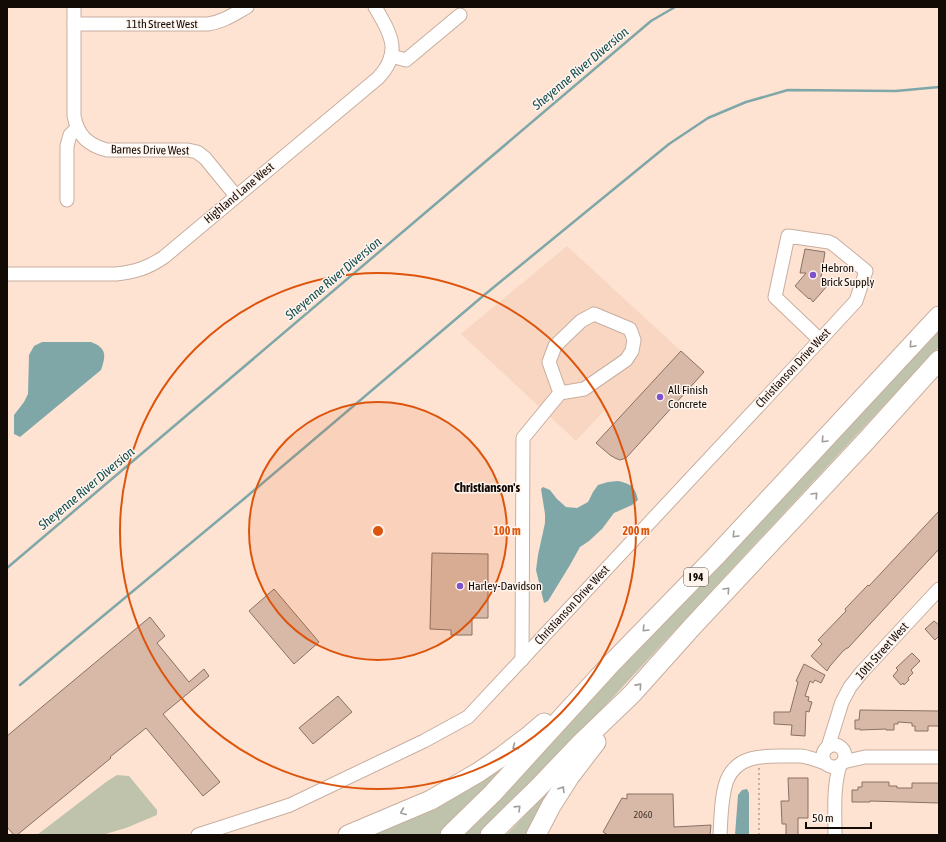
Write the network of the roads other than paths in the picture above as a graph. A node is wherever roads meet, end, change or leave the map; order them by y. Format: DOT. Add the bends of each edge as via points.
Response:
graph roads {
  1 [pos="74,7"];
  2 [pos="246,7"];
  3 [pos="375,7"];
  4 [pos="460,15"];
  5 [pos="74,24"];
  6 [pos="391,56"];
  7 [pos="77,128"];
  8 [pos="236,196"];
  9 [pos="67,200"];
  10 [pos="7,274"];
  11 [pos="939,316"];
  12 [pos="820,340"];
  13 [pos="939,360"];
  14 [pos="560,393"];
  15 [pos="939,589"];
  16 [pos="522,660"];
  17 [pos="608,667"];
  18 [pos="619,708"];
  19 [pos="833,748"];
  20 [pos="802,756"];
  21 [pos="865,757"];
  22 [pos="939,757"];
  23 [pos="842,763"];
  24 [pos="826,764"];
  25 [pos="835,790"];
  26 [pos="198,835"];
  27 [pos="348,835"];
  28 [pos="450,835"];
  29 [pos="490,835"];
  30 [pos="536,835"];
  31 [pos="720,835"];
  32 [pos="835,835"];
  1 -- 5 [label="street"];
  2 -- 5 [label="street, 11th Street West" via="224,20 208,24"];
  3 -- 6 [label="street" via="390,34"];
  4 -- 6 [label="street" via="406,60"];
  5 -- 7 [label="street" via="74,116"];
  6 -- 8 [label="street, Highland Lane West" via="378,78"];
  7 -- 8 [label="street, Barnes Drive West" via="88,142 108,150 197,152 205,158"];
  7 -- 9 [label="street" via="70,135 67,146"];
  8 -- 10 [label="street, Highland Lane West" via="164,257 140,270 116,274"];
  11 -- 17 [label="highway, I 94, one-way" via="720,552"];
  12 -- 12 [label="street, Christianson Drive West" via="856,302 866,270 833,244 788,236 775,297"];
  12 -- 16 [label="street, Christianson Drive West"];
  18 -- 13 [label="highway, I 94, one-way"];
  14 -- 14 [label="street" via="584,389 626,360 632,351 634,340 630,329 594,314 581,321 555,346 549,362"];
  14 -- 16 [label="street" via="523,438"];
  15 -- 19 [label="street, 10th Street West" via="850,687 836,721"];
  16 -- 26 [label="street, Christianson Drive West" via="468,717 424,741 290,805"];
  17 -- 27 [label="highway, one-way" via="530,735 479,772 431,800"];
  17 -- 28 [label="highway, I 94" via="493,793"];
  29 -- 18 [label="highway, I 94, one-way"];
  30 -- 18 [label="highway, one-way" via="570,776"];
  19 -- 20 [label="street"];
  19 -- 21 [label="street"];
  19 -- 23 [label="street" via="844,755"];
  19 -- 24 [label="street" via="823,756"];
  20 -- 24 [label="street"];
  20 -- 31 [label="street" via="763,756 746,760 739,765 728,778 725,787"];
  21 -- 22 [label="street"];
  21 -- 23 [label="street"];
  23 -- 24 [label="street" via="834,767"];
  23 -- 25 [label="street"];
  24 -- 25 [label="street"];
  25 -- 32 [label="street"];
}
